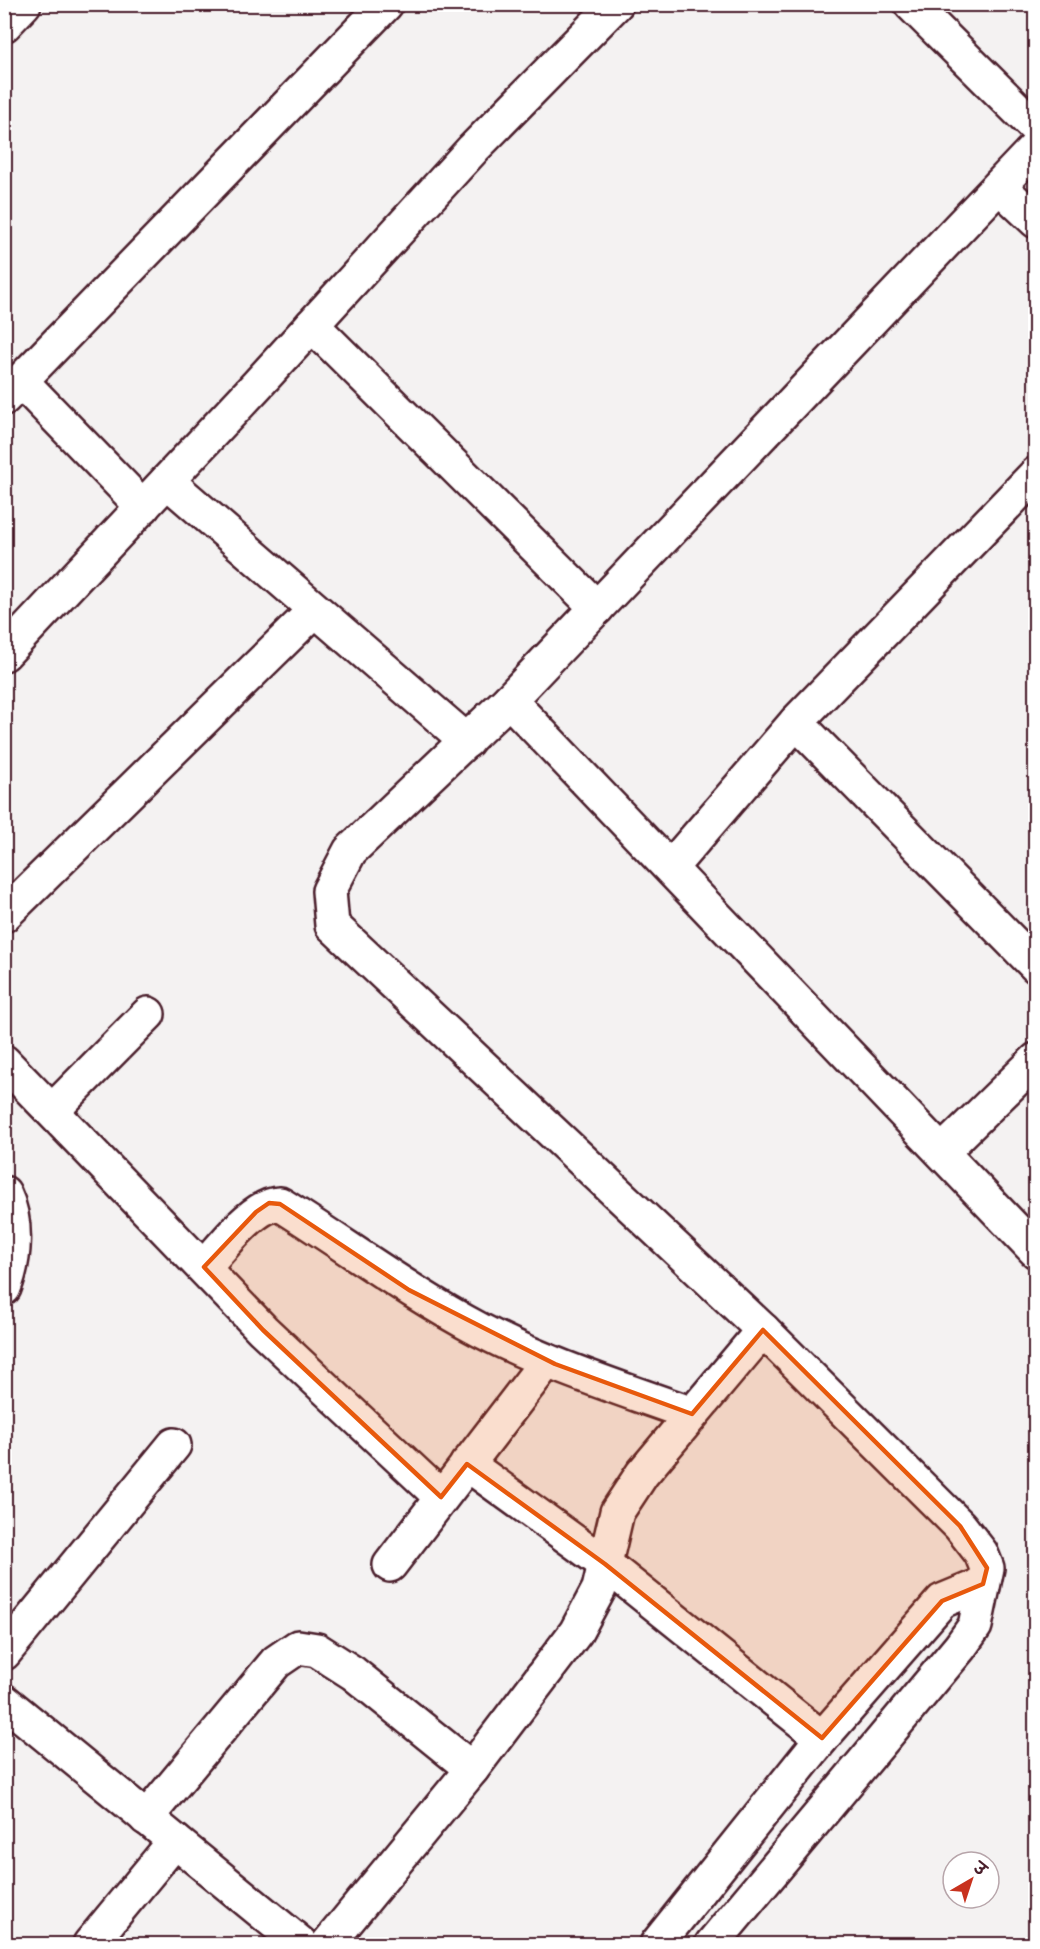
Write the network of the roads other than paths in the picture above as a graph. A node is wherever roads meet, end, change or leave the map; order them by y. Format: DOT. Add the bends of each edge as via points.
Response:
graph roads {
  1 [pos="24,4"];
  2 [pos="386,4"];
  3 [pos="616,4"];
  4 [pos="911,4"];
  5 [pos="4,24"];
  6 [pos="1035,128"];
  7 [pos="1035,147"];
  8 [pos="999,186"];
  9 [pos="1035,221"];
  10 [pos="312,325"];
  11 [pos="13,390"];
  12 [pos="1034,479"];
  13 [pos="167,481"];
  14 [pos="143,507"];
  15 [pos="597,608"];
  16 [pos="315,610"];
  17 [pos="4,654"];
  18 [pos="509,700"];
  19 [pos="795,722"];
  20 [pos="466,741"];
  21 [pos="671,867"];
  22 [pos="4,915"];
  23 [pos="1035,966"];
  24 [pos="148,1014"];
  25 [pos="1035,1060"];
  26 [pos="4,1062"];
  27 [pos="52,1111"];
  28 [pos="942,1152"];
  29 [pos="4,1193"];
  30 [pos="1035,1251"];
  31 [pos="204,1267"];
  32 [pos="4,1288"];
  33 [pos="763,1330"];
  34 [pos="547,1361"];
  35 [pos="692,1414"];
  36 [pos="174,1445"];
  37 [pos="467,1464"];
  38 [pos="441,1497"];
  39 [pos="390,1564"];
  40 [pos="605,1564"];
  41 [pos="983,1584"];
  42 [pos="4,1653"];
  43 [pos="4,1701"];
  44 [pos="822,1738"];
  45 [pos="472,1769"];
  46 [pos="146,1818"];
  47 [pos="175,1841"];
  48 [pos="90,1944"];
  49 [pos="301,1944"];
  50 [pos="328,1944"];
  51 [pos="657,1944"];
  52 [pos="712,1944"];
  1 -- 5 [label="street"];
  2 -- 11 [label="street"];
  3 -- 10 [label="street" via="473,149"];
  4 -- 6 [label="street"];
  7 -- 8 [label="street"];
  8 -- 9 [label="street"];
  8 -- 15 [label="street"];
  10 -- 13 [label="street"];
  10 -- 15 [label="street"];
  11 -- 14 [label="street"];
  12 -- 19 [label="street"];
  13 -- 14 [label="street"];
  13 -- 16 [label="street"];
  14 -- 17 [label="street"];
  15 -- 18 [label="street"];
  16 -- 20 [label="street"];
  16 -- 22 [label="street"];
  18 -- 20 [label="street"];
  18 -- 21 [label="street"];
  19 -- 21 [label="street"];
  19 -- 23 [label="street"];
  20 -- 33 [label="street" via="350,851 329,891 332,925"];
  21 -- 28 [label="street"];
  24 -- 27 [label="street"];
  25 -- 28 [label="street"];
  26 -- 27 [label="street"];
  27 -- 31 [label="street"];
  28 -- 30 [label="street"];
  29 -- 32 [label="street" via="13,1234 13,1266"];
  31 -- 34 [label="street" via="256,1212 269,1203 280,1204 409,1290 482,1331"];
  31 -- 38 [label="street" via="263,1330"];
  33 -- 35 [label="street"];
  33 -- 41 [label="street" via="960,1526 981,1553 987,1568"];
  34 -- 35 [label="street"];
  34 -- 37 [label="street"];
  35 -- 40 [label="street" via="642,1474 617,1512"];
  36 -- 42 [label="street"];
  37 -- 38 [label="street"];
  37 -- 40 [label="street"];
  38 -- 39 [label="street"];
  40 -- 44 [label="street"];
  40 -- 45 [label="street" via="599,1589 576,1632"];
  41 -- 44 [label="street" via="942,1601"];
  41 -- 52 [label="street" via="975,1626 960,1647"];
  43 -- 46 [label="street"];
  44 -- 51 [label="street"];
  45 -- 46 [label="street" via="353,1673 317,1650 298,1647 276,1662"];
  45 -- 50 [label="street"];
  46 -- 47 [label="street"];
  47 -- 48 [label="street"];
  47 -- 49 [label="street"];
}
